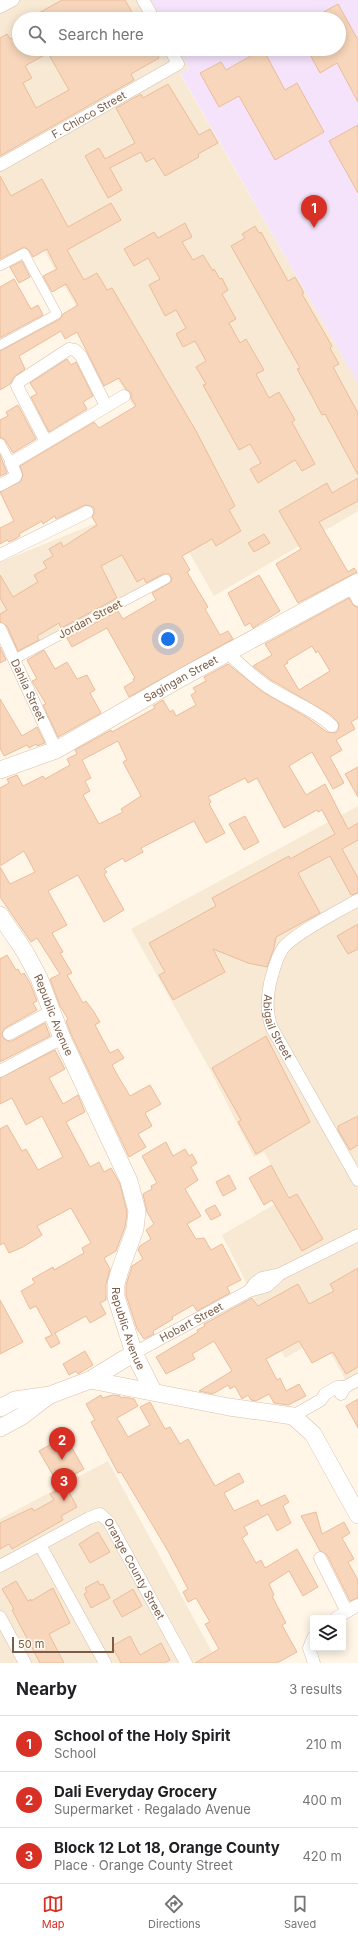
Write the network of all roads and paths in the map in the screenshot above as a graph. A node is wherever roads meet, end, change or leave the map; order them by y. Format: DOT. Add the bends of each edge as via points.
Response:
graph roads {
  1 [pos="13,0"];
  2 [pos="143,0"];
  3 [pos="0,7"];
  4 [pos="150,12"];
  5 [pos="174,56"];
  6 [pos="0,166"];
  7 [pos="0,266"];
  8 [pos="0,345"];
  9 [pos="124,396"];
  10 [pos="106,406"];
  11 [pos="46,442"];
  12 [pos="0,443"];
  13 [pos="11,462"];
  14 [pos="0,485"];
  15 [pos="87,512"];
  16 [pos="0,555"];
  17 [pos="166,579"];
  18 [pos="356,589"];
  19 [pos="0,629"];
  20 [pos="228,653"];
  21 [pos="15,659"];
  22 [pos="332,726"];
  23 [pos="56,750"];
  24 [pos="0,770"];
  25 [pos="358,900"];
  26 [pos="0,915"];
  27 [pos="52,1011"];
  28 [pos="9,1034"];
  29 [pos="62,1038"];
  30 [pos="0,1071"];
  31 [pos="358,1180"];
  32 [pos="358,1235"];
  33 [pos="134,1353"];
  34 [pos="90,1380"];
  35 [pos="358,1380"];
  36 [pos="152,1391"];
  37 [pos="50,1395"];
  38 [pos="0,1408"];
  39 [pos="293,1416"];
  40 [pos="0,1428"];
  41 [pos="358,1515"];
  42 [pos="40,1545"];
  43 [pos="320,1558"];
  44 [pos="0,1566"];
  45 [pos="358,1605"];
  46 [pos="347,1612"];
  47 [pos="342,1615"];
  48 [pos="0,1617"];
  49 [pos="310,1651"];
  50 [pos="25,1663"];
  51 [pos="105,1663"];
  52 [pos="186,1663"];
  53 [pos="314,1663"];
  1 -- 3 [label="street"];
  2 -- 4 [label="street"];
  5 -- 6 [label="street, F. Chioco Street" via="178,64"];
  7 -- 8 [label="street" via="24,253 57,314"];
  9 -- 10 [label="street"];
  10 -- 11 [label="street"];
  10 -- 11 [label="street" via="81,356 75,350 69,349 20,381 17,386"];
  11 -- 13 [label="street"];
  12 -- 13 [label="street"];
  13 -- 14 [label="street" via="16,475"];
  15 -- 16 [label="street"];
  17 -- 21 [label="street, Jordan Street"];
  18 -- 20 [label="main road, Sagingan Street"];
  19 -- 21 [label="street, Dahlia Street"];
  20 -- 22 [label="street" via="272,690 322,717"];
  20 -- 23 [label="main road, Sagingan Street"];
  21 -- 23 [label="street, Dahlia Street"];
  23 -- 24 [label="main road, Sagingan Street"];
  25 -- 31 [label="street, Abigail Street" via="295,937 282,950 267,998 272,1028"];
  26 -- 27 [label="main road, Republic Avenue" via="25,952"];
  27 -- 28 [label="street"];
  27 -- 29 [label="main road, Republic Avenue"];
  29 -- 30 [label="street"];
  29 -- 33 [label="main road, Republic Avenue" via="121,1161 134,1195 137,1211 135,1229 116,1284 116,1297"];
  32 -- 33 [label="street, Hobart Street" via="280,1274 267,1286 249,1291"];
  33 -- 34 [label="main road"];
  33 -- 36 [label="main road, Republic Avenue"];
  34 -- 36 [label="main road"];
  34 -- 37 [label="main road"];
  35 -- 39 [label="street" via="345,1388 337,1387 324,1394 321,1400"];
  36 -- 39 [label="main road" via="229,1407"];
  37 -- 38 [label="main road" via="15,1400"];
  37 -- 40 [label="main road" via="22,1416"];
  39 -- 41 [label="main road" via="313,1434"];
  42 -- 44 [label="street, Orange County Street"];
  42 -- 51 [label="street"];
  42 -- 52 [label="street, Orange County Street" via="95,1514 105,1517"];
  43 -- 46 [label="street"];
  45 -- 46 [label="street"];
  46 -- 47 [label="street"];
  48 -- 50 [label="street"];
  49 -- 53 [label="street"];
}
